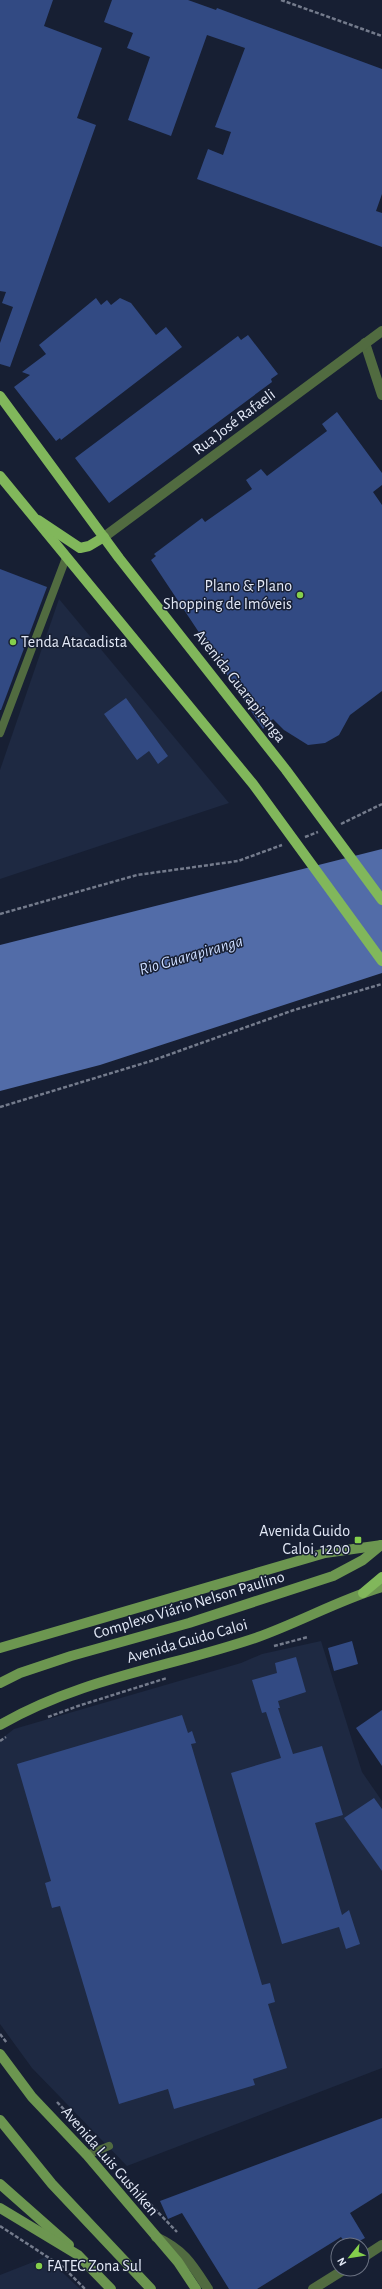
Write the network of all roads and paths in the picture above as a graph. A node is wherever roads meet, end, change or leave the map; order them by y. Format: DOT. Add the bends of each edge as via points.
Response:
graph roads {
  1 [pos="281,0"];
  2 [pos="382,36"];
  3 [pos="382,331"];
  4 [pos="365,343"];
  5 [pos="382,395"];
  6 [pos="0,396"];
  7 [pos="0,476"];
  8 [pos="29,514"];
  9 [pos="104,537"];
  10 [pos="66,558"];
  11 [pos="0,733"];
  12 [pos="382,804"];
  13 [pos="339,825"];
  14 [pos="319,832"];
  15 [pos="297,840"];
  16 [pos="290,842"];
  17 [pos="382,900"];
  18 [pos="0,914"];
  19 [pos="382,961"];
  20 [pos="382,984"];
  21 [pos="0,1107"];
  22 [pos="382,1545"];
  23 [pos="382,1577"];
  24 [pos="382,1587"];
  25 [pos="363,1593"];
  26 [pos="308,1637"];
  27 [pos="270,1647"];
  28 [pos="0,1648"];
  29 [pos="174,1676"];
  30 [pos="0,1683"];
  31 [pos="42,1720"];
  32 [pos="0,1725"];
  33 [pos="10,1735"];
  34 [pos="0,1741"];
  35 [pos="0,2054"];
  36 [pos="0,2120"];
  37 [pos="109,2146"];
  38 [pos="87,2155"];
  39 [pos="0,2184"];
  40 [pos="0,2208"];
  41 [pos="0,2226"];
  42 [pos="156,2237"];
  43 [pos="382,2245"];
  44 [pos="370,2253"];
  45 [pos="78,2255"];
  46 [pos="332,2277"];
  47 [pos="85,2289"];
  48 [pos="111,2289"];
  49 [pos="150,2289"];
  50 [pos="196,2289"];
  51 [pos="208,2289"];
  52 [pos="313,2289"];
  1 -- 2 [label="path"];
  3 -- 4 [label="street, Rua José Rafaeli"];
  4 -- 5 [label="street"];
  4 -- 9 [label="street, Rua José Rafaeli"];
  6 -- 9 [label="main road, Avenida Guarapiranga"];
  7 -- 8 [label="main road"];
  8 -- 9 [label="main road" via="80,548"];
  8 -- 10 [label="main road"];
  9 -- 17 [label="main road, Avenida Guarapiranga" via="286,770"];
  10 -- 11 [label="lane"];
  10 -- 19 [label="main road" via="253,784"];
  12 -- 13 [label="path" via="352,821"];
  14 -- 15 [label="path"];
  16 -- 18 [label="path" via="238,861 137,875"];
  20 -- 21 [label="path" via="294,1010 151,1061"];
  22 -- 28 [label="main road" via="325,1553"];
  22 -- 30 [label="main road, Complexo Viário Nelson Paulino" via="363,1560 333,1576 189,1623 71,1656 20,1673"];
  23 -- 25 [label="main road"];
  24 -- 25 [label="main road, Avenida Guido Caloi"];
  25 -- 32 [label="main road, Avenida Guido Caloi" via="258,1637 96,1682"];
  26 -- 27 [label="path"];
  29 -- 31 [label="path"];
  33 -- 34 [label="path"];
  35 -- 38 [label="main road, Avenida Luis Gushiken" via="32,2098"];
  36 -- 49 [label="main road" via="52,2184"];
  37 -- 38 [label="lane"];
  38 -- 42 [label="main road, Avenida Luis Gushiken"];
  39 -- 45 [label="main road" via="57,2233"];
  40 -- 45 [label="main road"];
  41 -- 47 [label="path" via="63,2267"];
  42 -- 50 [label="main road, Avenida Luis Gushiken" via="178,2262"];
  42 -- 51 [label="street" via="174,2245 184,2254"];
  43 -- 44 [label="street"];
  45 -- 48 [label="main road"];
  46 -- 52 [label="street"];
}
